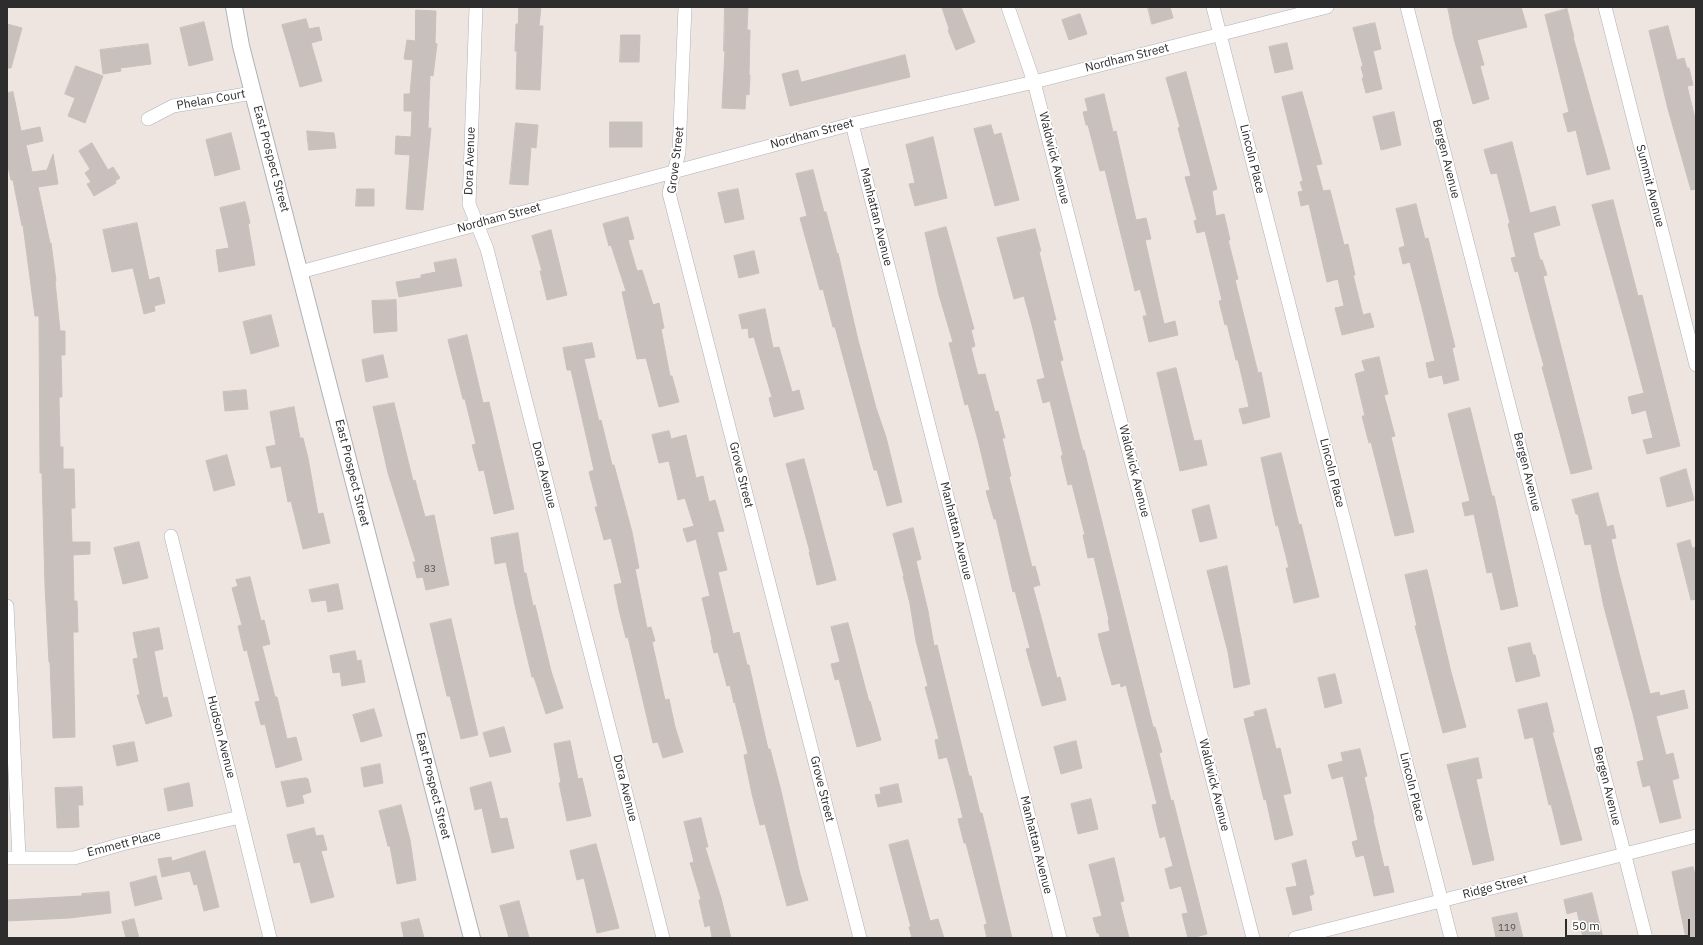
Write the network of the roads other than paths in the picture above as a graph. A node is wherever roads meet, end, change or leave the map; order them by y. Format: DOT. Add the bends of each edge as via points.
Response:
graph roads {
  1 [pos="234,7"];
  2 [pos="476,7"];
  3 [pos="685,7"];
  4 [pos="1008,7"];
  5 [pos="1213,7"];
  6 [pos="1327,7"];
  7 [pos="1407,7"];
  8 [pos="1605,7"];
  9 [pos="1220,35"];
  10 [pos="1034,82"];
  11 [pos="253,92"];
  12 [pos="148,119"];
  13 [pos="852,124"];
  14 [pos="675,171"];
  15 [pos="476,224"];
  16 [pos="300,272"];
  17 [pos="1696,365"];
  18 [pos="171,536"];
  19 [pos="7,606"];
  20 [pos="240,817"];
  21 [pos="1696,836"];
  22 [pos="1624,854"];
  23 [pos="13,858"];
  24 [pos="1441,900"];
  25 [pos="270,938"];
  26 [pos="472,938"];
  27 [pos="663,938"];
  28 [pos="860,938"];
  29 [pos="1060,938"];
  30 [pos="1253,938"];
  31 [pos="1295,938"];
  32 [pos="1451,938"];
  33 [pos="1646,938"];
  1 -- 11 [label="street, East Prospect Street"];
  2 -- 15 [label="street, Dora Avenue" via="469,204"];
  3 -- 14 [label="street, Grove Street" via="679,152"];
  4 -- 10 [label="street, Waldwick Avenue"];
  5 -- 9 [label="street, Lincoln Place"];
  6 -- 9 [label="street, Nordham Street"];
  7 -- 22 [label="street, Bergen Avenue"];
  8 -- 17 [label="street, Summit Avenue"];
  9 -- 10 [label="street, Nordham Street"];
  9 -- 24 [label="street, Lincoln Place"];
  10 -- 13 [label="street, Nordham Street"];
  10 -- 30 [label="street, Waldwick Avenue"];
  11 -- 12 [label="street, Phelan Court" via="174,106"];
  11 -- 16 [label="street, East Prospect Street"];
  13 -- 14 [label="street, Nordham Street"];
  13 -- 29 [label="street, Manhattan Avenue"];
  14 -- 15 [label="street, Nordham Street"];
  14 -- 28 [label="street, Grove Street" via="669,193"];
  15 -- 16 [label="street, Nordham Street"];
  15 -- 27 [label="street, Dora Avenue" via="487,249"];
  16 -- 26 [label="street, East Prospect Street"];
  18 -- 20 [label="street, Hudson Avenue"];
  19 -- 23 [label="street"];
  20 -- 23 [label="street, Emmett Place" via="122,844 74,858"];
  20 -- 25 [label="street, Hudson Avenue"];
  21 -- 22 [label="street, Ridge Street"];
  22 -- 24 [label="street, Ridge Street"];
  22 -- 33 [label="street, Bergen Avenue"];
  24 -- 31 [label="street, Ridge Street"];
  24 -- 32 [label="street, Lincoln Place"];
}
